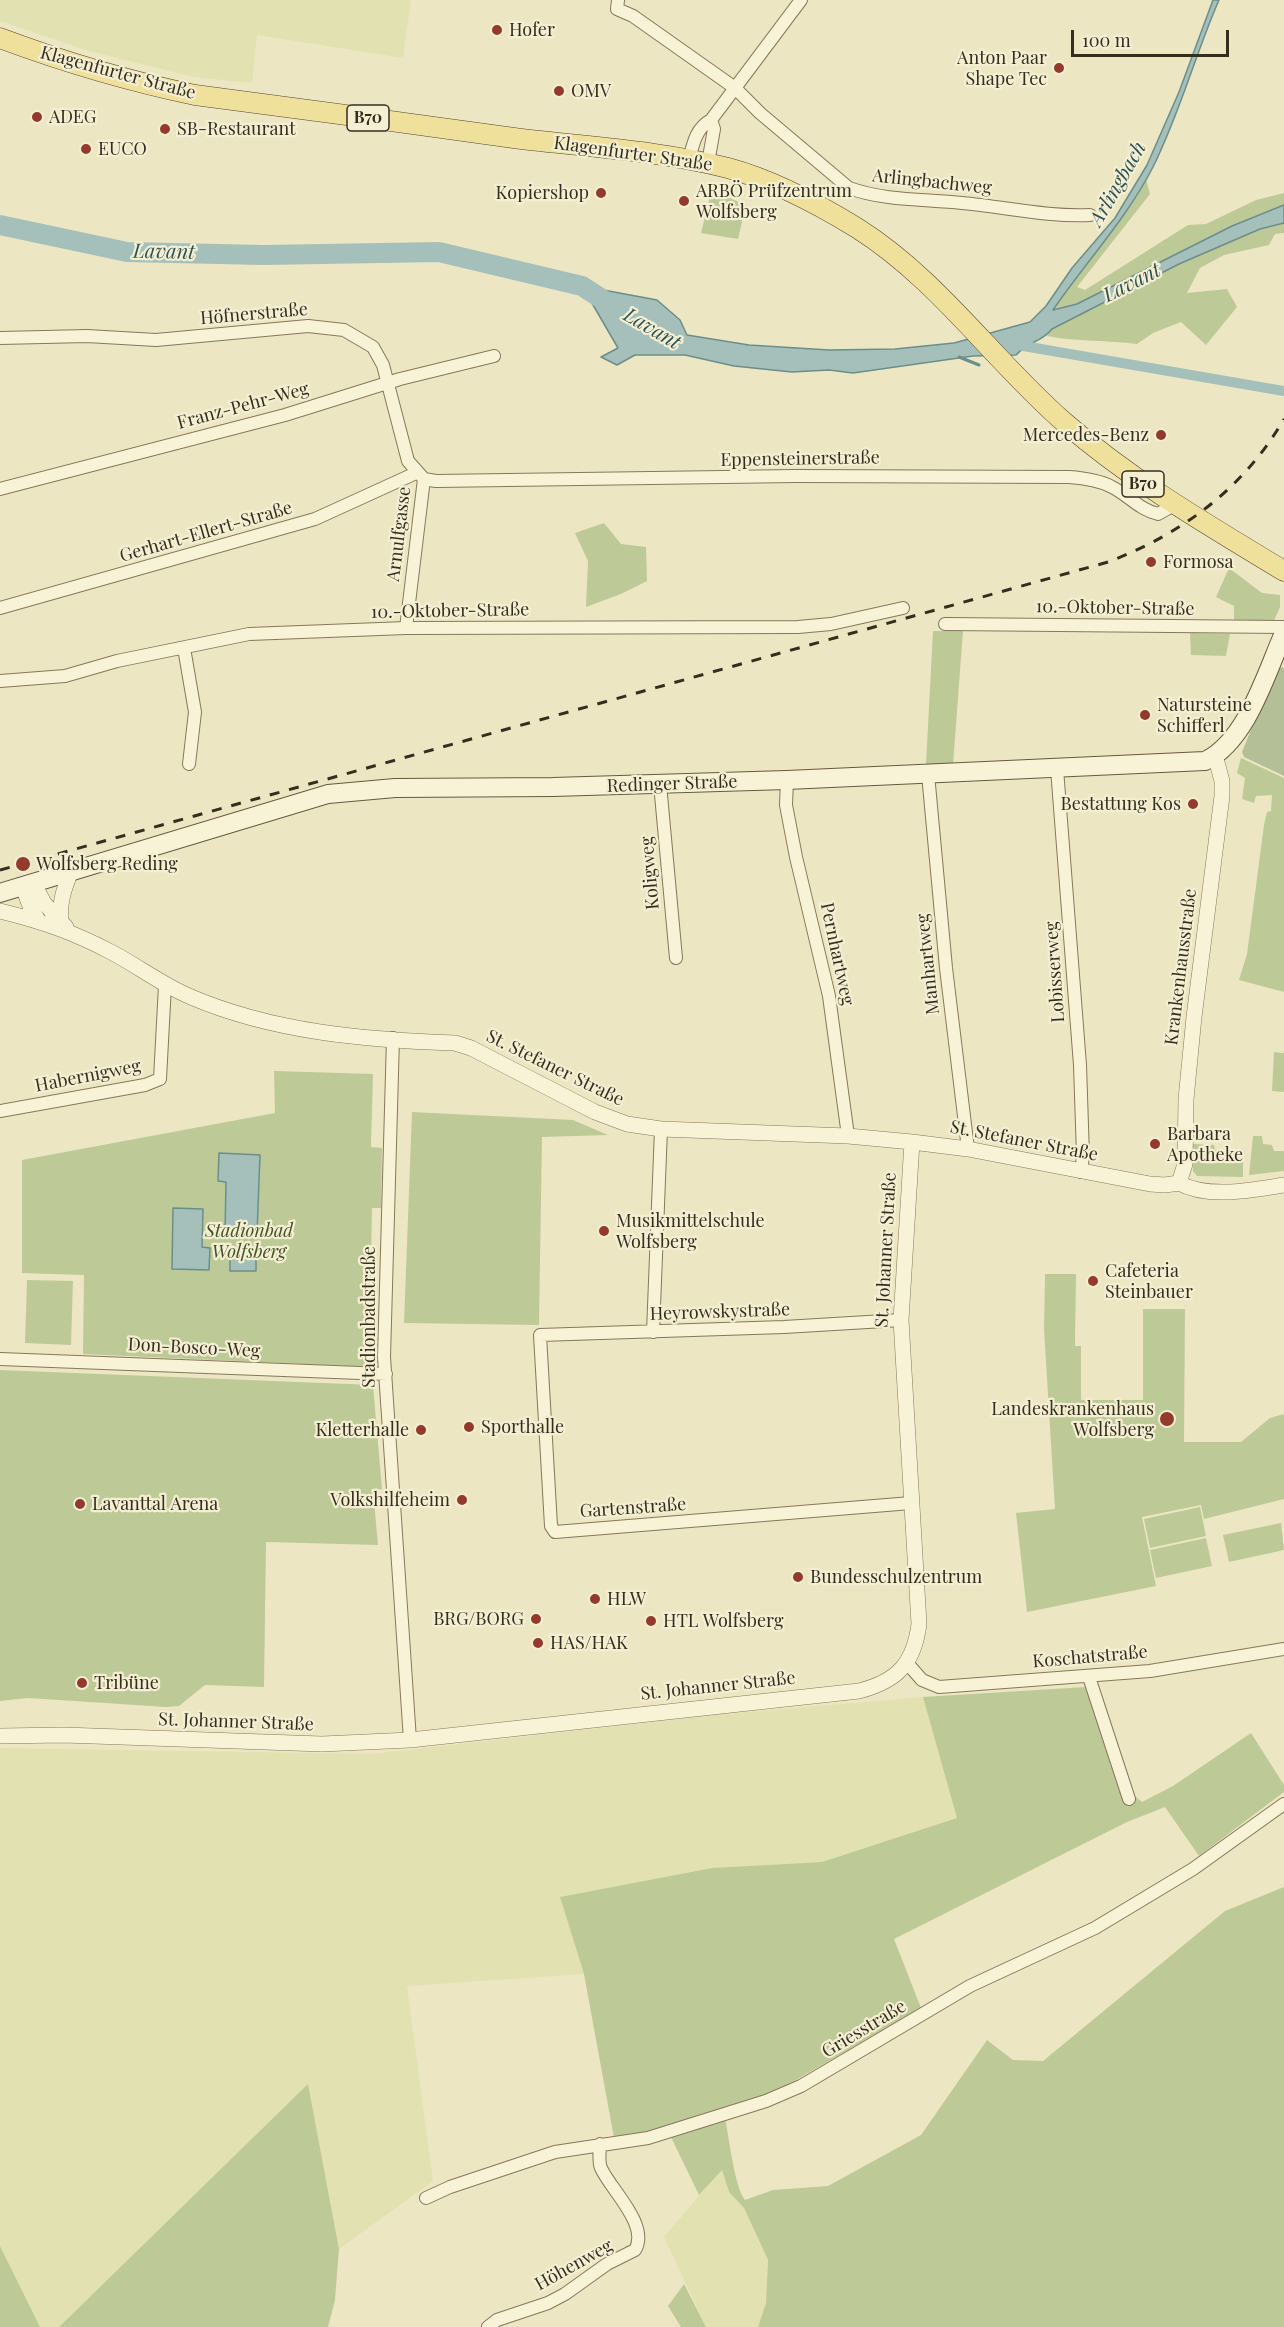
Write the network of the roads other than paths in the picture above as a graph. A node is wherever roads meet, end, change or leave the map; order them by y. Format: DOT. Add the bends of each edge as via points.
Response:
graph roads {
  1 [pos="618,0"];
  2 [pos="801,0"];
  3 [pos="0,38"];
  4 [pos="735,88"];
  5 [pos="711,120"];
  6 [pos="698,162"];
  7 [pos="1090,215"];
  8 [pos="0,338"];
  9 [pos="494,356"];
  10 [pos="387,384"];
  11 [pos="420,476"];
  12 [pos="0,489"];
  13 [pos="1174,505"];
  14 [pos="1284,571"];
  15 [pos="0,608"];
  16 [pos="903,608"];
  17 [pos="945,624"];
  18 [pos="1284,627"];
  19 [pos="406,628"];
  20 [pos="1284,633"];
  21 [pos="184,648"];
  22 [pos="0,681"];
  23 [pos="1215,755"];
  24 [pos="189,764"];
  25 [pos="1057,770"];
  26 [pos="928,774"];
  27 [pos="787,780"];
  28 [pos="660,784"];
  29 [pos="70,874"];
  30 [pos="28,885"];
  31 [pos="0,893"];
  32 [pos="0,911"];
  33 [pos="38,920"];
  34 [pos="61,923"];
  35 [pos="75,935"];
  36 [pos="676,958"];
  37 [pos="165,985"];
  38 [pos="393,1038"];
  39 [pos="0,1111"];
  40 [pos="661,1129"];
  41 [pos="848,1136"];
  42 [pos="912,1142"];
  43 [pos="968,1149"];
  44 [pos="1081,1172"];
  45 [pos="1179,1183"];
  46 [pos="1284,1185"];
  47 [pos="901,1320"];
  48 [pos="653,1332"];
  49 [pos="540,1335"];
  50 [pos="0,1359"];
  51 [pos="386,1374"];
  52 [pos="911,1503"];
  53 [pos="1284,1649"];
  54 [pos="907,1663"];
  55 [pos="1089,1677"];
  56 [pos="0,1736"];
  57 [pos="410,1740"];
  58 [pos="1129,1799"];
  59 [pos="1284,1804"];
  60 [pos="600,2144"];
  61 [pos="426,2198"];
  62 [pos="488,2327"];
  1 -- 4 [label="street, Arlingbachweg" via="617,9 633,16"];
  2 -- 4 [label="street"];
  3 -- 6 [label="main road, Klagenfurter Straße / B70" via="52,57 195,95"];
  4 -- 5 [label="street"];
  4 -- 7 [label="street, Arlingbachweg" via="849,188 866,194 1058,216"];
  5 -- 6 [label="street" via="714,129"];
  5 -- 6 [label="street" via="703,124 693,142"];
  6 -- 13 [label="main road, Klagenfurter Straße / B70" via="770,183 854,226 892,253 1062,420"];
  8 -- 10 [label="street, Höfnerstraße" via="156,340 332,327 373,347"];
  9 -- 10 [label="street, Franz-Pehr-Weg"];
  10 -- 11 [label="street, Höfnerstraße" via="408,461"];
  10 -- 12 [label="street, Franz-Pehr-Weg" via="285,415"];
  11 -- 13 [label="street, Eppensteinerstraße" via="1069,477 1113,487 1150,512 1158,514"];
  11 -- 15 [label="street, Gerhart-Ellert-Straße" via="315,519"];
  11 -- 19 [label="street, Arnulfgasse"];
  13 -- 14 [label="main road, Klagenfurter Straße / B70"];
  16 -- 19 [label="street, 10.-Oktober-Straße" via="798,627"];
  17 -- 18 [label="street, 10.-Oktober-Straße"];
  19 -- 21 [label="street, 10.-Oktober-Straße" via="249,634"];
  20 -- 23 [label="main road, Redinger Straße" via="1239,732"];
  21 -- 22 [label="street, 10.-Oktober-Straße" via="65,676"];
  21 -- 24 [label="street" via="195,712"];
  23 -- 25 [label="main road, Redinger Straße" via="1195,762"];
  23 -- 45 [label="street, Krankenhausstraße" via="1222,796 1194,1017 1185,1164"];
  25 -- 26 [label="main road, Redinger Straße"];
  25 -- 44 [label="street, Lobisserweg" via="1080,1065"];
  26 -- 27 [label="main road, Redinger Straße"];
  26 -- 43 [label="street, Manhartweg"];
  27 -- 28 [label="main road, Redinger Straße"];
  27 -- 41 [label="street, Pernhartweg" via="786,805 829,996"];
  28 -- 29 [label="main road, Redinger Straße" via="394,788 328,794"];
  28 -- 36 [label="street, Koligweg"];
  29 -- 30 [label="main road, Redinger Straße"];
  29 -- 34 [label="street" via="63,892"];
  30 -- 31 [label="main road, Redinger Straße"];
  30 -- 33 [label="street"];
  30 -- 34 [label="street, St. Stefaner Straße"];
  32 -- 33 [label="street, St. Stefaner Straße"];
  33 -- 35 [label="street, St. Stefaner Straße"];
  34 -- 35 [label="street, St. Stefaner Straße"];
  35 -- 37 [label="street, St. Stefaner Straße"];
  37 -- 38 [label="street, St. Stefaner Straße" via="227,1011 306,1031"];
  37 -- 39 [label="street, Habernigweg" via="160,1079 146,1085"];
  38 -- 40 [label="street, St. Stefaner Straße" via="471,1048 609,1118"];
  38 -- 51 [label="street, Stadionbadstraße"];
  40 -- 41 [label="street, St. Stefaner Straße"];
  40 -- 48 [label="street"];
  41 -- 42 [label="street, St. Stefaner Straße"];
  42 -- 43 [label="street, St. Stefaner Straße"];
  42 -- 47 [label="street, St. Johanner Straße"];
  43 -- 44 [label="street, St. Stefaner Straße"];
  44 -- 45 [label="street, St. Stefaner Straße" via="1166,1185"];
  45 -- 46 [label="street, St. Stefaner Straße" via="1212,1192"];
  47 -- 48 [label="street, Heyrowskystraße"];
  47 -- 52 [label="street, St. Johanner Straße"];
  48 -- 49 [label="street, Heyrowskystraße"];
  49 -- 52 [label="street, Gartenstraße" via="551,1526 555,1532"];
  50 -- 51 [label="street, Don-Bosco-Weg"];
  51 -- 57 [label="street, Stadionbadstraße"];
  52 -- 54 [label="street, St. Johanner Straße" via="919,1624"];
  53 -- 55 [label="street, Koschatstraße"];
  54 -- 55 [label="street, Koschatstraße" via="922,1680 939,1687"];
  54 -- 57 [label="street, St. Johanner Straße" via="888,1681 860,1691"];
  55 -- 58 [label="street"];
  56 -- 57 [label="street, St. Johanner Straße" via="321,1744"];
  59 -- 60 [label="street, Griesstraße" via="1193,1869 1095,1928 970,1986 801,2086 648,2138"];
  60 -- 61 [label="street, Griesstraße" via="555,2152"];
  60 -- 62 [label="street, Höhenweg" via="600,2166 628,2208 639,2238 635,2250 548,2303 496,2320"];
}
